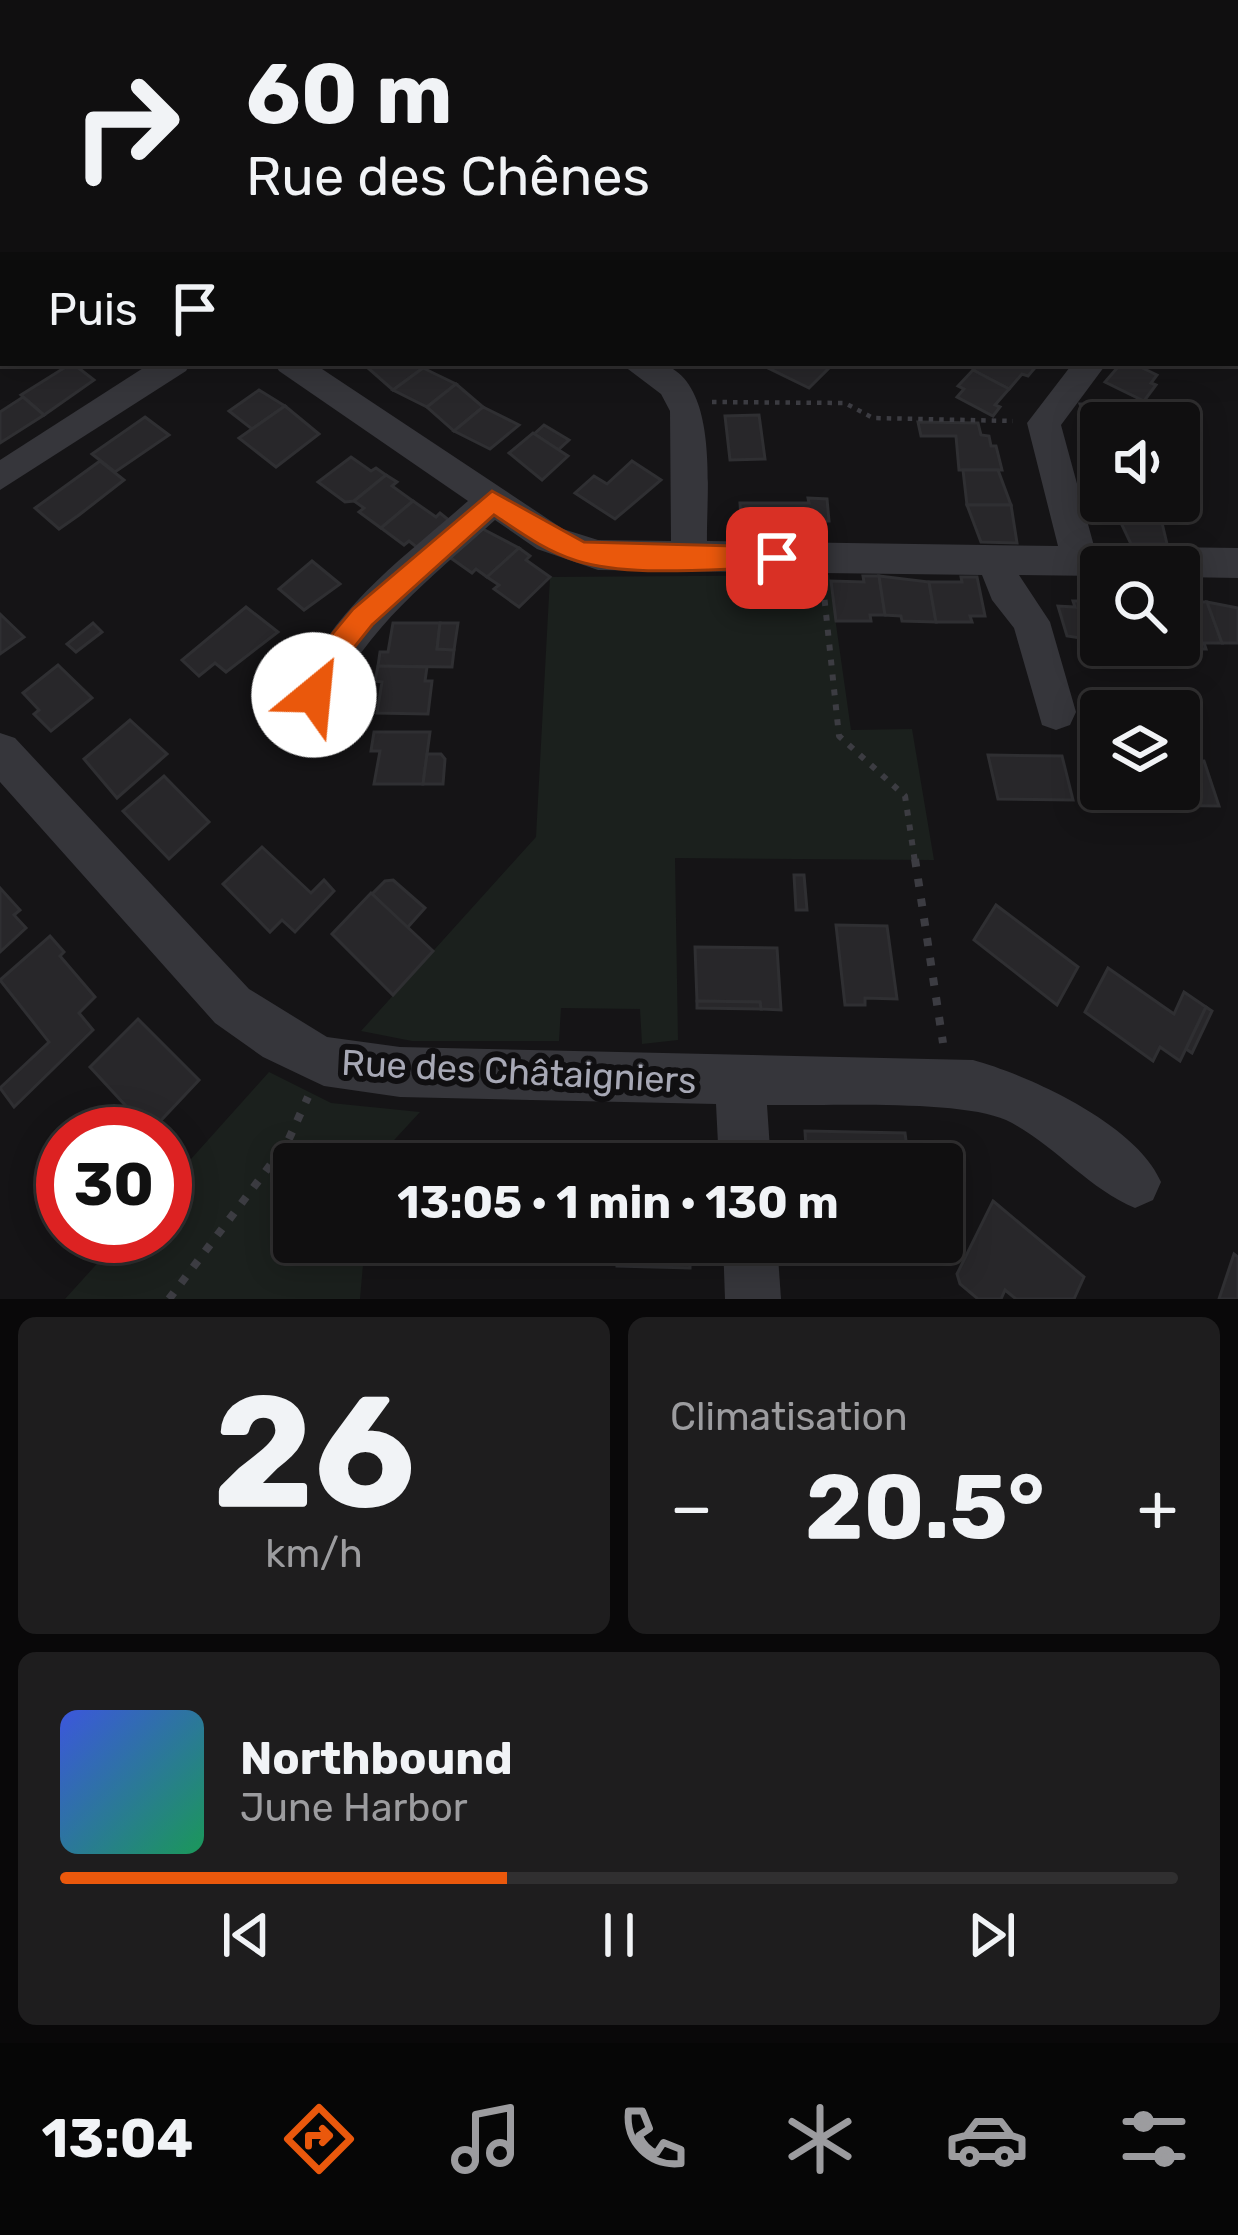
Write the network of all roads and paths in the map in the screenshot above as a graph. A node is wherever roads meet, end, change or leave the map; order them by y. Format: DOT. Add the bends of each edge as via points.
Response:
graph roads {
  1 [pos="170,366"];
  2 [pos="294,366"];
  3 [pos="640,366"];
  4 [pos="1089,366"];
  5 [pos="684,401"];
  6 [pos="1044,423"];
  7 [pos="0,477"];
  8 [pos="492,501"];
  9 [pos="689,557"];
  10 [pos="820,558"];
  11 [pos="996,561"];
  12 [pos="1080,561"];
  13 [pos="1200,563"];
  14 [pos="1238,563"];
  15 [pos="314,695"];
  16 [pos="1056,712"];
  17 [pos="0,752"];
  18 [pos="324,1061"];
  19 [pos="740,1082"];
  20 [pos="949,1083"];
  21 [pos="744,1143"];
  22 [pos="1135,1182"];
  23 [pos="751,1263"];
  24 [pos="169,1299"];
  25 [pos="753,1299"];
  1 -- 7 [label="street"];
  2 -- 8 [label="street"];
  3 -- 5 [label="street"];
  4 -- 6 [label="street"];
  5 -- 6 [label="path" via="845,404 873,418"];
  5 -- 9 [label="street"];
  6 -- 12 [label="street"];
  8 -- 9 [label="street" via="582,552"];
  8 -- 15 [label="street" via="362,617"];
  9 -- 10 [label="street"];
  10 -- 11 [label="street"];
  10 -- 20 [label="path" via="839,736 905,796"];
  11 -- 12 [label="street"];
  11 -- 16 [label="street" via="1005,589 1031,622"];
  13 -- 14 [label="street"];
  17 -- 18 [label="street, Rue des Châtaigniers" via="209,984 268,1033"];
  18 -- 19 [label="street, Rue des Châtaigniers" via="400,1072"];
  18 -- 24 [label="path" via="287,1143"];
  19 -- 20 [label="street, Rue des Châtaigniers"];
  19 -- 21 [label="street"];
  20 -- 22 [label="street, Rue des Châtaigniers" via="1019,1097"];
  23 -- 25 [label="street"];
}
